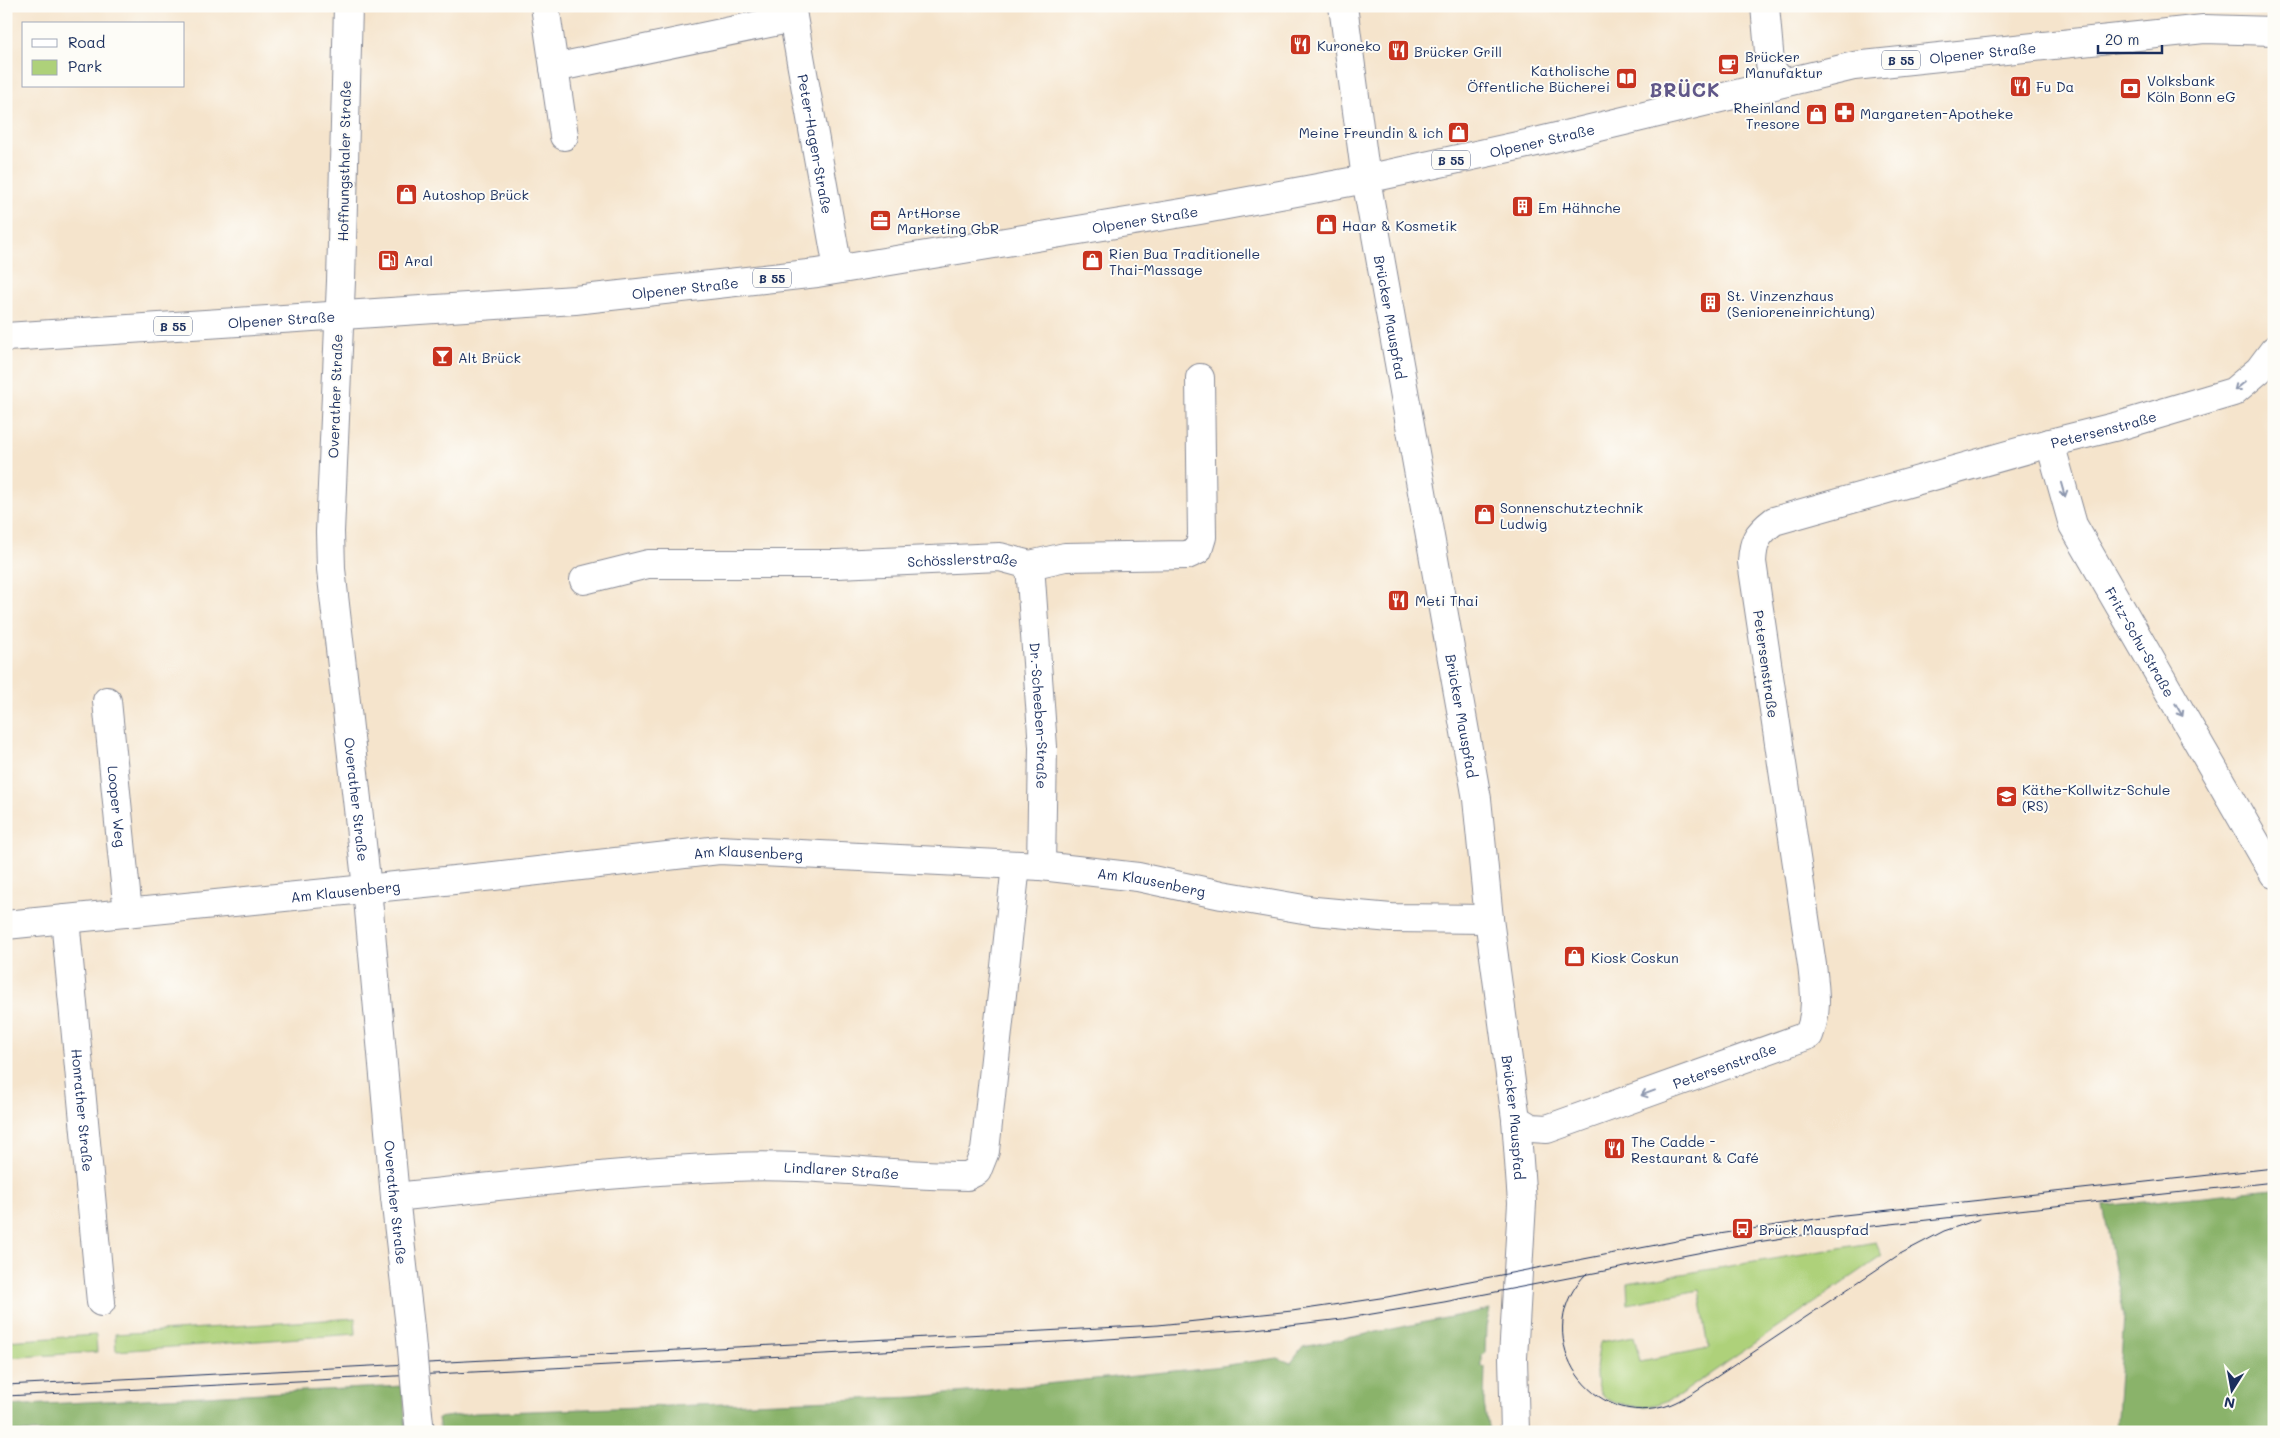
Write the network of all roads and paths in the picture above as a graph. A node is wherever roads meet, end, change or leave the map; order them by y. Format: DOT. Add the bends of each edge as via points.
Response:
graph roads {
  1 [pos="348,6"];
  2 [pos="545,6"];
  3 [pos="1344,6"];
  4 [pos="1765,6"];
  5 [pos="792,12"];
  6 [pos="2274,31"];
  7 [pos="554,68"];
  8 [pos="1782,82"];
  9 [pos="564,136"];
  10 [pos="1366,180"];
  11 [pos="838,269"];
  12 [pos="339,315"];
  13 [pos="6,336"];
  14 [pos="2274,350"];
  15 [pos="1200,378"];
  16 [pos="2050,443"];
  17 [pos="1030,565"];
  18 [pos="584,580"];
  19 [pos="107,700"];
  20 [pos="1028,866"];
  21 [pos="2274,874"];
  22 [pos="367,888"];
  23 [pos="128,913"];
  24 [pos="1489,919"];
  25 [pos="65,920"];
  26 [pos="6,925"];
  27 [pos="1516,1118"];
  28 [pos="395,1197"];
  29 [pos="101,1302"];
  30 [pos="419,1423"];
  31 [pos="1515,1432"];
  1 -- 12 [label="street, Hoffnungsthaler Straße"];
  2 -- 7 [label="street"];
  3 -- 10 [label="street, Brücker Mauspfad"];
  4 -- 8 [label="street" via="1771,69"];
  5 -- 7 [label="street, Peter-Hagen-Straße"];
  5 -- 11 [label="street, Peter-Hagen-Straße"];
  6 -- 8 [label="street, Olpener Straße / B 55" via="2204,30 1992,50 1854,66"];
  7 -- 9 [label="street"];
  8 -- 10 [label="street, Olpener Straße / B 55"];
  10 -- 11 [label="street, Olpener Straße / B 55"];
  10 -- 24 [label="street, Brücker Mauspfad" via="1477,799"];
  11 -- 12 [label="street, Olpener Straße / B 55" via="575,300"];
  12 -- 13 [label="street, Olpener Straße / B 55"];
  12 -- 22 [label="street, Overather Straße" via="331,569"];
  14 -- 16 [label="street, Petersenstraße, one-way" via="2259,370 2233,392 2122,426"];
  15 -- 17 [label="street, Schösslerstraße" via="1202,537 1198,550 1187,555 1065,557"];
  16 -- 21 [label="street, Fritz-Schu-Straße, one-way" via="2073,524"];
  16 -- 27 [label="street, Petersenstraße, one-way" via="1774,521 1761,531 1753,545 1752,562 1763,648 1812,965 1816,1000 1810,1035 1547,1129 1531,1128"];
  17 -- 18 [label="street, Schösslerstraße" via="1000,557 837,564 648,564"];
  17 -- 20 [label="street, Dr.-Scheeben-Straße" via="1043,747"];
  19 -- 23 [label="street, Looper Weg"];
  20 -- 22 [label="street, Am Klausenberg" via="719,850"];
  20 -- 24 [label="street, Am Klausenberg" via="1138,877 1314,911 1391,918"];
  20 -- 28 [label="street, Lindlarer Straße" via="985,1151 977,1171 967,1176 733,1166"];
  22 -- 23 [label="street, Am Klausenberg"];
  22 -- 28 [label="street, Overather Straße"];
  23 -- 25 [label="street, Am Klausenberg"];
  24 -- 27 [label="street, Brücker Mauspfad"];
  25 -- 26 [label="street, Am Klausenberg"];
  25 -- 29 [label="street, Honrather Straße"];
  27 -- 31 [label="street, Brücker Mauspfad" via="1522,1203 1513,1358"];
  28 -- 30 [label="street, Overather Straße, bridge"];
}
